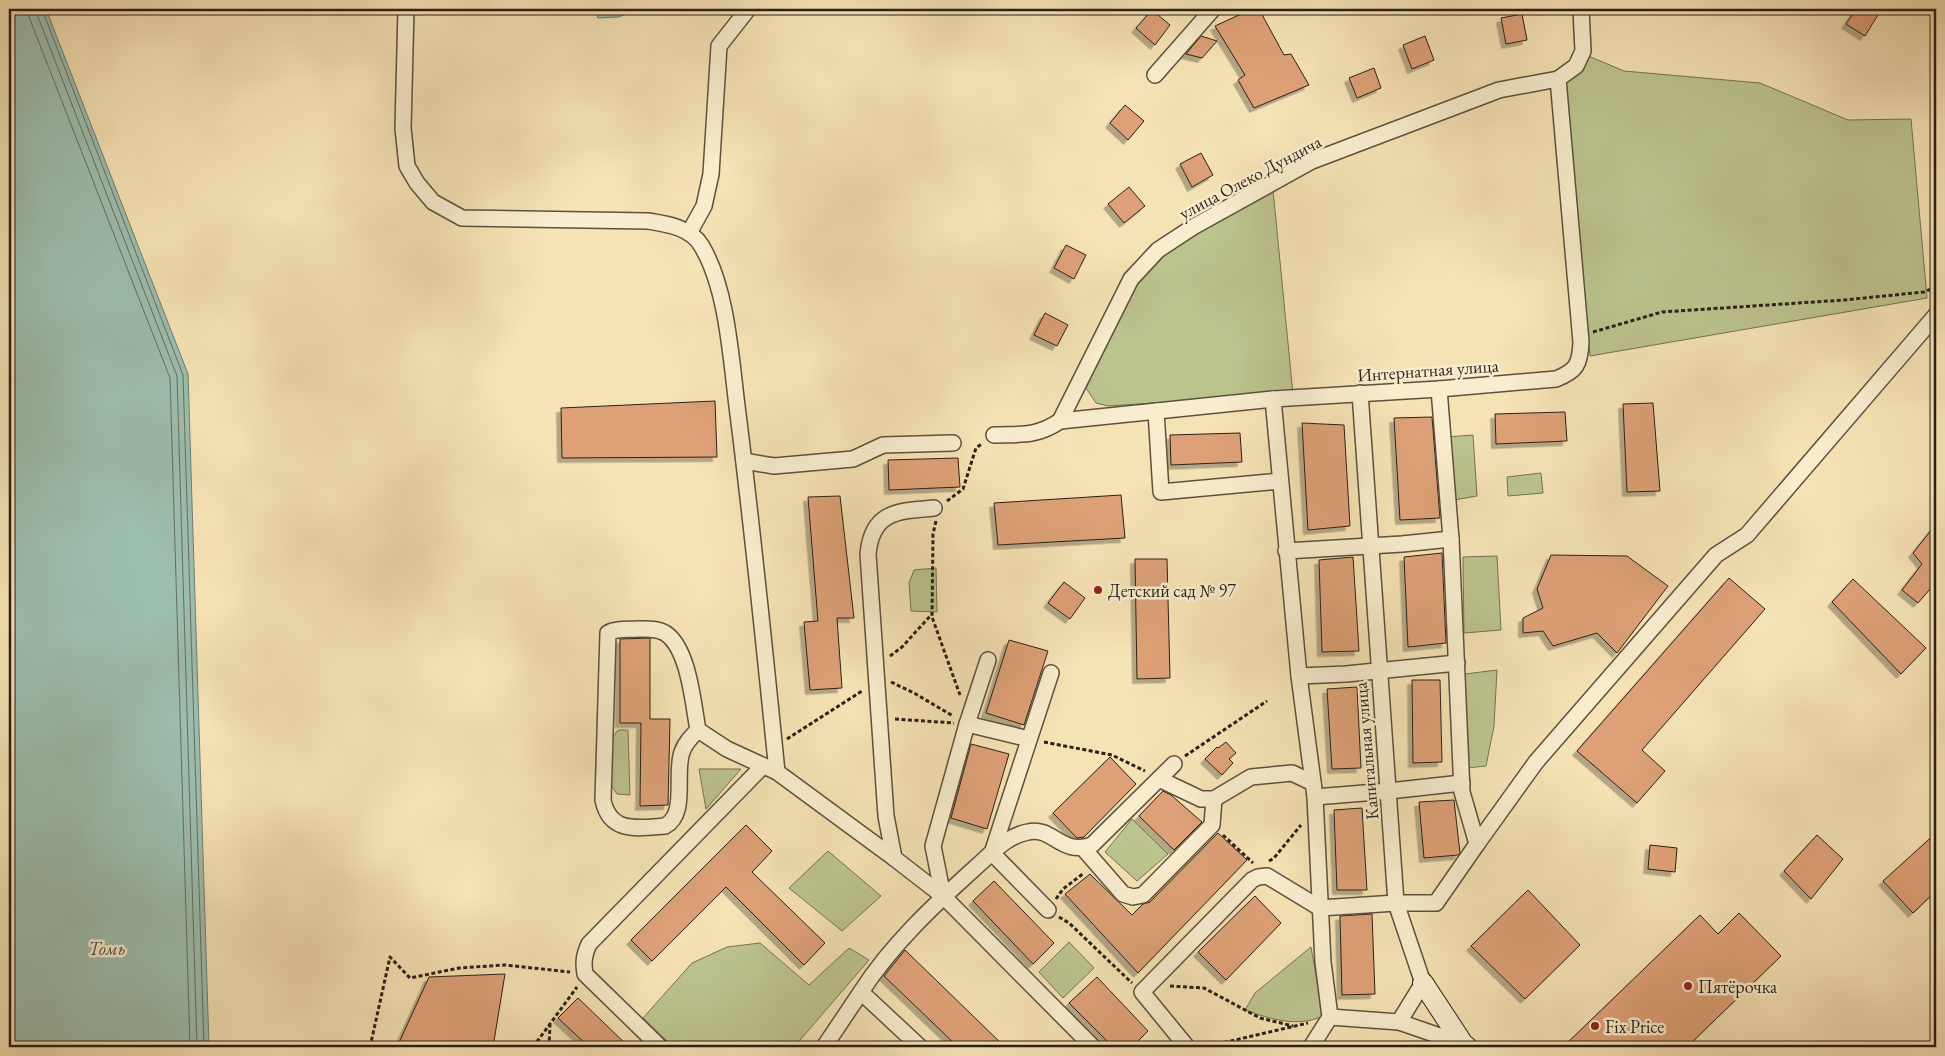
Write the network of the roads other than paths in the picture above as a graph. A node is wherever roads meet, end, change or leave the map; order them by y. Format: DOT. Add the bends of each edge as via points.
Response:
graph roads {
  1 [pos="406,9"];
  2 [pos="748,9"];
  3 [pos="1213,9"];
  4 [pos="1581,9"];
  5 [pos="1155,75"];
  6 [pos="1558,79"];
  7 [pos="689,233"];
  8 [pos="1936,315"];
  9 [pos="1439,389"];
  10 [pos="1360,393"];
  11 [pos="1273,398"];
  12 [pos="1156,411"];
  13 [pos="1060,421"];
  14 [pos="994,435"];
  15 [pos="953,443"];
  16 [pos="744,461"];
  17 [pos="1280,481"];
  18 [pos="938,507"];
  19 [pos="1451,539"];
  20 [pos="1370,546"];
  21 [pos="1286,551"];
  22 [pos="988,660"];
  23 [pos="1457,663"];
  24 [pos="1378,671"];
  25 [pos="1051,674"];
  26 [pos="1299,676"];
  27 [pos="967,724"];
  28 [pos="698,730"];
  29 [pos="1028,739"];
  30 [pos="1174,764"];
  31 [pos="770,769"];
  32 [pos="1159,778"];
  33 [pos="1462,783"];
  34 [pos="1390,791"];
  35 [pos="1314,795"];
  36 [pos="1214,799"];
  37 [pos="1477,844"];
  38 [pos="992,853"];
  39 [pos="1088,854"];
  40 [pos="894,858"];
  41 [pos="943,896"];
  42 [pos="1396,903"];
  43 [pos="1320,908"];
  44 [pos="1048,910"];
  45 [pos="1423,983"];
  46 [pos="861,992"];
  47 [pos="1330,1017"];
  48 [pos="1399,1022"];
  49 [pos="1177,1044"];
  50 [pos="1463,1046"];
  51 [pos="660,1047"];
  52 [pos="824,1047"];
  53 [pos="920,1047"];
  54 [pos="1093,1047"];
  55 [pos="1311,1047"];
  1 -- 7 [label="street" via="403,128 407,166 433,202 462,218 648,221 674,226"];
  2 -- 7 [label="street" via="719,46 711,174 704,206"];
  3 -- 5 [label="street"];
  4 -- 6 [label="street, улица Олеко Дундича" via="1583,51 1576,66"];
  6 -- 9 [label="street, Интернатная улица" via="1581,336 1577,366 1556,380"];
  6 -- 13 [label="street, улица Олеко Дундича" via="1499,90 1312,162 1158,250 1131,279"];
  7 -- 16 [label="street" via="700,244 720,288"];
  8 -- 37 [label="street" via="1747,535 1716,555 1536,762"];
  9 -- 10 [label="street, Интернатная улица"];
  9 -- 19 [label="street"];
  10 -- 11 [label="street, Интернатная улица"];
  10 -- 20 [label="street, Капитальная улица"];
  11 -- 12 [label="street, Интернатная улица"];
  11 -- 17 [label="street"];
  12 -- 13 [label="street, Интернатная улица"];
  12 -- 17 [label="street" via="1160,492"];
  13 -- 14 [label="street, Интернатная улица" via="1046,430 1030,434"];
  15 -- 16 [label="street" via="883,445 853,459 774,466"];
  16 -- 31 [label="street" via="774,748"];
  17 -- 21 [label="street"];
  18 -- 40 [label="street" via="888,516 876,526 868,554 886,816"];
  19 -- 20 [label="street"];
  19 -- 23 [label="street"];
  20 -- 21 [label="street"];
  20 -- 24 [label="street, Капитальная улица"];
  21 -- 26 [label="street"];
  22 -- 27 [label="street"];
  23 -- 24 [label="street"];
  23 -- 33 [label="street"];
  24 -- 26 [label="street"];
  24 -- 34 [label="street, Капитальная улица"];
  25 -- 29 [label="street"];
  26 -- 35 [label="street"];
  27 -- 29 [label="street"];
  27 -- 41 [label="street" via="933,846"];
  28 -- 28 [label="street" via="684,659 670,638 650,629 608,633 603,800 608,817 625,827 670,823 678,808 682,750"];
  28 -- 31 [label="street" via="727,750"];
  29 -- 38 [label="street"];
  30 -- 32 [label="street"];
  31 -- 40 [label="street"];
  31 -- 51 [label="street" via="589,944 584,954 586,974"];
  32 -- 36 [label="street" via="1201,799"];
  32 -- 39 [label="street" via="1092,845"];
  33 -- 34 [label="street"];
  33 -- 37 [label="street"];
  34 -- 35 [label="street"];
  34 -- 42 [label="street, Капитальная улица"];
  35 -- 36 [label="street" via="1292,773 1251,777"];
  35 -- 43 [label="street"];
  36 -- 39 [label="street" via="1212,824 1143,895 1123,894"];
  37 -- 42 [label="street" via="1436,903"];
  38 -- 39 [label="street" via="1013,836 1041,831 1065,846"];
  38 -- 41 [label="street"];
  38 -- 44 [label="street"];
  40 -- 41 [label="street"];
  41 -- 46 [label="street" via="881,963"];
  41 -- 54 [label="street"];
  42 -- 43 [label="street"];
  42 -- 45 [label="street, Капитальная улица"];
  43 -- 47 [label="street" via="1322,962"];
  43 -- 49 [label="street" via="1263,872 1252,880 1145,989"];
  45 -- 48 [label="street"];
  45 -- 50 [label="street"];
  46 -- 52 [label="street"];
  46 -- 53 [label="street"];
  47 -- 48 [label="street"];
  47 -- 55 [label="street"];
  48 -- 50 [label="street"];
}
